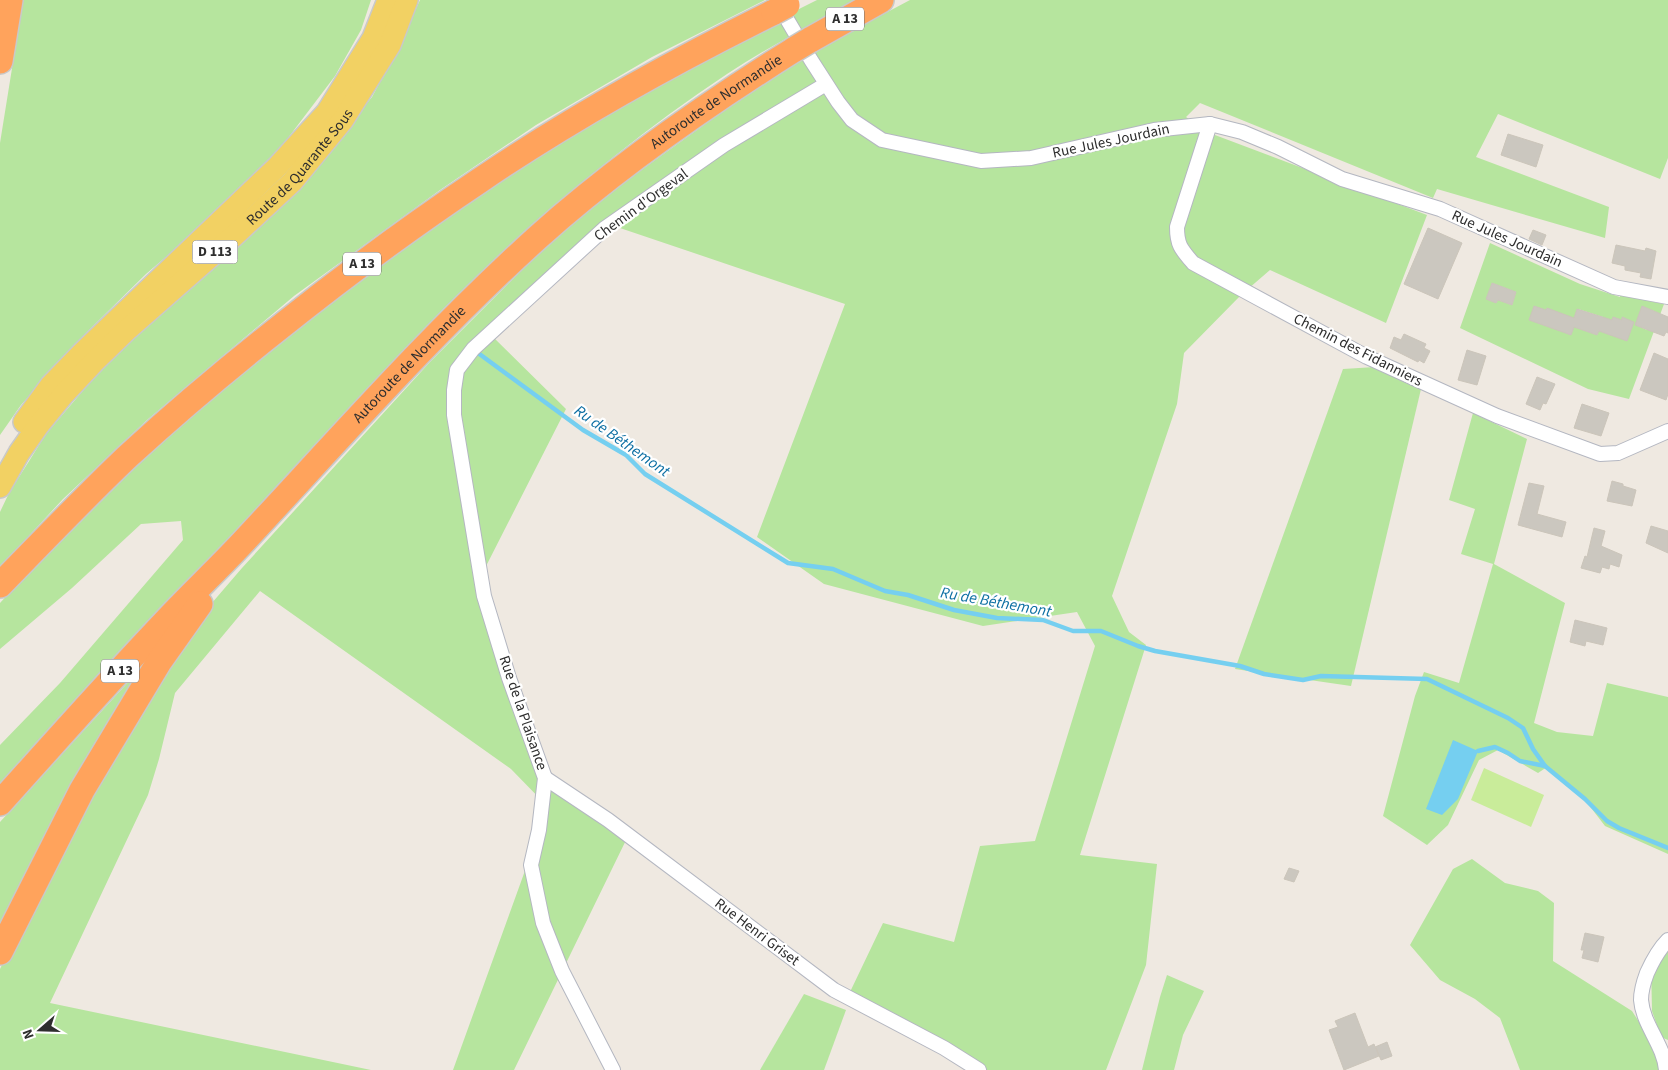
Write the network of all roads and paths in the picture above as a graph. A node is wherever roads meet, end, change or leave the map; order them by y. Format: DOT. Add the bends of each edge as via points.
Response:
graph roads {
  1 [pos="10,0"];
  2 [pos="388,0"];
  3 [pos="408,0"];
  4 [pos="881,0"];
  5 [pos="784,4"];
  6 [pos="0,61"];
  7 [pos="826,84"];
  8 [pos="1210,124"];
  9 [pos="1668,297"];
  10 [pos="473,349"];
  11 [pos="1668,431"];
  12 [pos="0,458"];
  13 [pos="0,487"];
  14 [pos="243,542"];
  15 [pos="0,585"];
  16 [pos="545,778"];
  17 [pos="0,803"];
  18 [pos="1668,940"];
  19 [pos="0,952"];
  20 [pos="613,1070"];
  21 [pos="979,1070"];
  22 [pos="1666,1070"];
  1 -- 6 [label="highway"];
  2 -- 12 [label="main road, Route de Quarante Sous / D 113" via="373,38 327,112 277,167 57,378"];
  3 -- 13 [label="main road, Route de Quarante Sous / D 113" via="390,46 343,120 292,182 88,368 38,426"];
  4 -- 14 [label="highway, Autoroute de Normandie / A 13" via="802,44 681,123 538,237 440,330"];
  5 -- 7 [label="street, Rue Jules Jourdain"];
  5 -- 15 [label="highway, A 13" via="576,120 480,180 391,242 324,292 179,411 128,457"];
  7 -- 8 [label="street, Rue Jules Jourdain" via="852,120 882,140 982,161 1031,158 1154,130"];
  7 -- 10 [label="street, Chemin d'Orgeval" via="724,145 605,228"];
  8 -- 9 [label="street, Rue Jules Jourdain" via="1242,132 1278,147 1342,179 1440,209 1614,287"];
  8 -- 11 [label="street, Chemin des Fidanniers" via="1177,227 1180,249 1192,262 1367,357 1497,416 1600,454 1618,453"];
  10 -- 16 [label="street, Rue de la Plaisance" via="457,370 454,415 458,444 484,596"];
  14 -- 17 [label="highway, Autoroute de Normandie / A 13" via="164,623"];
  14 -- 19 [label="highway" via="160,662 82,790"];
  16 -- 20 [label="street, Rue de la Plaisance" via="531,865 543,923 562,971"];
  16 -- 21 [label="street, Rue Henri Griset" via="608,820 834,990"];
  18 -- 22 [label="street" via="1651,964 1641,999 1665,1059"];
}
